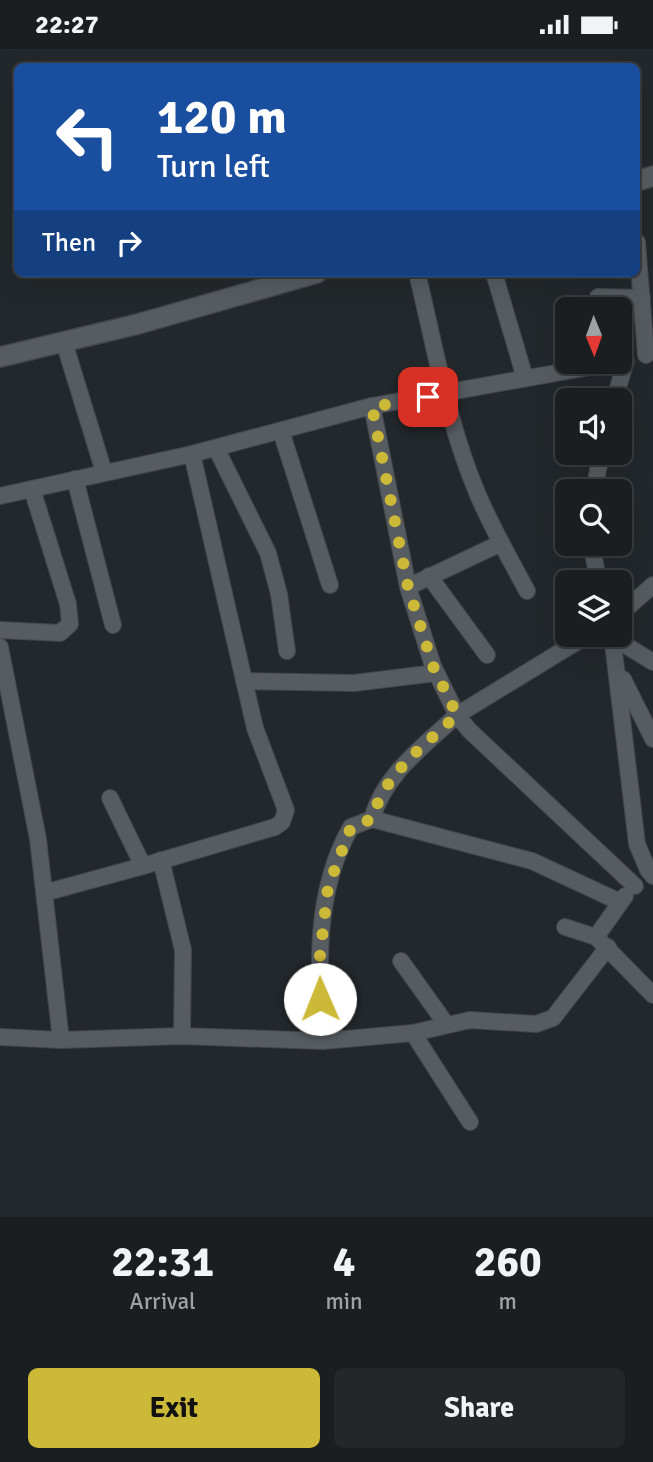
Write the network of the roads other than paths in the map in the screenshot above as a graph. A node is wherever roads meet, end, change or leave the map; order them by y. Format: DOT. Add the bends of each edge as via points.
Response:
graph roads {
  1 [pos="640,276"];
  2 [pos="303,277"];
  3 [pos="418,277"];
  4 [pos="495,277"];
  5 [pos="632,298"];
  6 [pos="642,298"];
  7 [pos="64,342"];
  8 [pos="649,355"];
  9 [pos="0,357"];
  10 [pos="632,359"];
  11 [pos="555,373"];
  12 [pos="525,378"];
  13 [pos="447,394"];
  14 [pos="372,407"];
  15 [pos="281,431"];
  16 [pos="216,448"];
  17 [pos="192,454"];
  18 [pos="104,472"];
  19 [pos="75,479"];
  20 [pos="32,489"];
  21 [pos="0,496"];
  22 [pos="501,543"];
  23 [pos="429,576"];
  24 [pos="330,585"];
  25 [pos="653,585"];
  26 [pos="408,587"];
  27 [pos="527,591"];
  28 [pos="632,603"];
  29 [pos="113,625"];
  30 [pos="0,630"];
  31 [pos="0,647"];
  32 [pos="568,647"];
  33 [pos="614,647"];
  34 [pos="629,647"];
  35 [pos="287,651"];
  36 [pos="487,655"];
  37 [pos="653,662"];
  38 [pos="618,667"];
  39 [pos="436,673"];
  40 [pos="244,681"];
  41 [pos="457,715"];
  42 [pos="653,739"];
  43 [pos="110,798"];
  44 [pos="372,819"];
  45 [pos="161,860"];
  46 [pos="143,866"];
  47 [pos="650,873"];
  48 [pos="635,886"];
  49 [pos="44,893"];
  50 [pos="620,902"];
  51 [pos="565,927"];
  52 [pos="602,942"];
  53 [pos="401,961"];
  54 [pos="653,995"];
  55 [pos="446,1024"];
  56 [pos="413,1033"];
  57 [pos="182,1036"];
  58 [pos="0,1037"];
  59 [pos="61,1040"];
  60 [pos="323,1041"];
  61 [pos="470,1122"];
  1 -- 6 [label="street"];
  2 -- 7 [label="street"];
  3 -- 13 [label="street"];
  4 -- 12 [label="street"];
  5 -- 6 [label="street"];
  6 -- 8 [label="street"];
  7 -- 9 [label="street"];
  7 -- 18 [label="street"];
  8 -- 10 [label="street"];
  11 -- 12 [label="street"];
  12 -- 13 [label="street"];
  13 -- 14 [label="street"];
  13 -- 22 [label="street" via="477,493"];
  14 -- 15 [label="street"];
  14 -- 26 [label="street"];
  15 -- 16 [label="street"];
  15 -- 24 [label="street"];
  16 -- 17 [label="street"];
  16 -- 35 [label="street" via="268,553"];
  17 -- 18 [label="street"];
  17 -- 40 [label="street"];
  18 -- 19 [label="street"];
  19 -- 20 [label="street"];
  19 -- 29 [label="street"];
  20 -- 21 [label="street"];
  20 -- 30 [label="street" via="70,624 60,633"];
  22 -- 23 [label="street"];
  22 -- 27 [label="street"];
  23 -- 26 [label="street"];
  23 -- 36 [label="street"];
  25 -- 28 [label="street"];
  26 -- 39 [label="street"];
  31 -- 49 [label="street" via="38,839"];
  32 -- 41 [label="street"];
  33 -- 38 [label="street"];
  34 -- 37 [label="street"];
  38 -- 42 [label="street"];
  38 -- 47 [label="street" via="637,844"];
  39 -- 40 [label="street" via="354,683"];
  39 -- 41 [label="street"];
  40 -- 45 [label="street" via="285,817 275,827"];
  41 -- 44 [label="street" via="396,773 376,803"];
  41 -- 48 [label="street"];
  43 -- 46 [label="street"];
  44 -- 50 [label="street" via="533,861"];
  44 -- 60 [label="street" via="351,827 325,897 319,977"];
  45 -- 46 [label="street"];
  45 -- 57 [label="street" via="183,950"];
  46 -- 49 [label="street"];
  47 -- 48 [label="street"];
  48 -- 50 [label="street"];
  49 -- 59 [label="street"];
  50 -- 52 [label="street"];
  51 -- 52 [label="street"];
  52 -- 54 [label="street"];
  52 -- 55 [label="street" via="564,1006 545,1022 470,1020"];
  53 -- 55 [label="street"];
  55 -- 56 [label="street"];
  56 -- 60 [label="street"];
  56 -- 61 [label="street"];
  57 -- 59 [label="street"];
  57 -- 60 [label="street"];
  58 -- 59 [label="street"];
}
